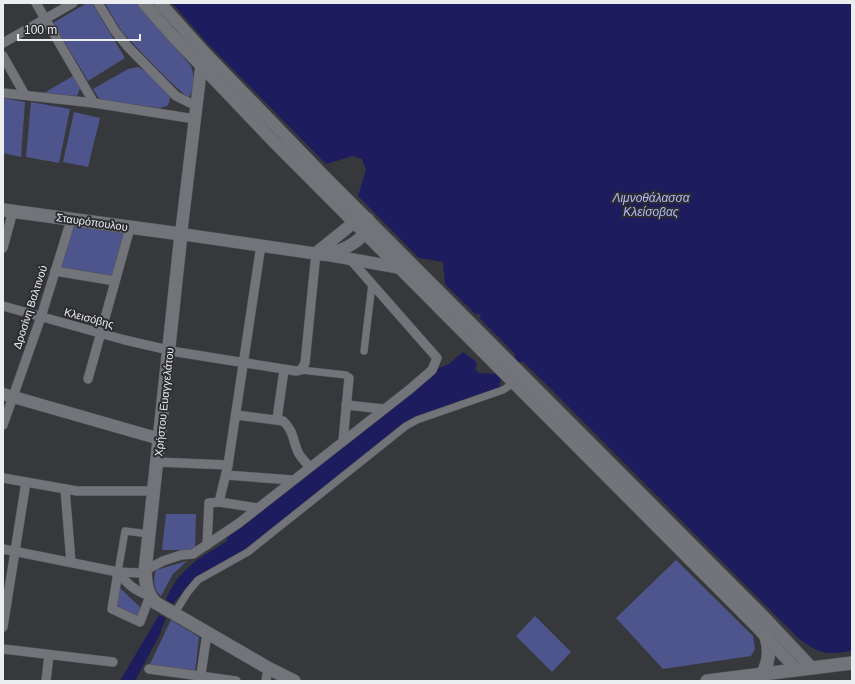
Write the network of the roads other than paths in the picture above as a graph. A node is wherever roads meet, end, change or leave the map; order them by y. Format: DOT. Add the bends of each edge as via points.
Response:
graph roads {
  1 [pos="36,3"];
  2 [pos="73,3"];
  3 [pos="98,3"];
  4 [pos="144,3"];
  5 [pos="160,3"];
  6 [pos="45,19"];
  7 [pos="3,43"];
  8 [pos="204,52"];
  9 [pos="3,56"];
  10 [pos="201,66"];
  11 [pos="3,93"];
  12 [pos="25,95"];
  13 [pos="94,103"];
  14 [pos="196,106"];
  15 [pos="194,118"];
  16 [pos="8,211"];
  17 [pos="368,219"];
  18 [pos="70,220"];
  19 [pos="355,222"];
  20 [pos="130,228"];
  21 [pos="365,232"];
  22 [pos="181,234"];
  23 [pos="260,245"];
  24 [pos="3,248"];
  25 [pos="320,254"];
  26 [pos="350,259"];
  27 [pos="401,268"];
  28 [pos="55,271"];
  29 [pos="115,281"];
  30 [pos="372,284"];
  31 [pos="3,306"];
  32 [pos="40,317"];
  33 [pos="101,334"];
  34 [pos="169,350"];
  35 [pos="364,351"];
  36 [pos="244,364"];
  37 [pos="284,370"];
  38 [pos="301,370"];
  39 [pos="349,378"];
  40 [pos="88,379"];
  41 [pos="514,383"];
  42 [pos="8,396"];
  43 [pos="346,405"];
  44 [pos="384,409"];
  45 [pos="236,415"];
  46 [pos="277,419"];
  47 [pos="3,425"];
  48 [pos="160,439"];
  49 [pos="343,440"];
  50 [pos="157,462"];
  51 [pos="309,467"];
  52 [pos="227,470"];
  53 [pos="3,478"];
  54 [pos="292,480"];
  55 [pos="26,482"];
  56 [pos="65,489"];
  57 [pos="154,491"];
  58 [pos="219,502"];
  59 [pos="258,508"];
  60 [pos="149,534"];
  61 [pos="207,545"];
  62 [pos="3,549"];
  63 [pos="15,551"];
  64 [pos="71,562"];
  65 [pos="146,571"];
  66 [pos="118,572"];
  67 [pos="153,599"];
  68 [pos="5,608"];
  69 [pos="174,614"];
  70 [pos="3,627"];
  71 [pos="207,633"];
  72 [pos="766,637"];
  73 [pos="3,649"];
  74 [pos="49,655"];
  75 [pos="114,662"];
  76 [pos="852,663"];
  77 [pos="268,668"];
  78 [pos="812,668"];
  79 [pos="150,669"];
  80 [pos="797,670"];
  81 [pos="762,674"];
  82 [pos="200,679"];
  83 [pos="46,681"];
  84 [pos="236,681"];
  85 [pos="266,681"];
  86 [pos="294,681"];
  87 [pos="707,681"];
  1 -- 6 [label="street"];
  2 -- 6 [label="street"];
  3 -- 14 [label="street" via="127,46 176,96"];
  4 -- 10 [label="street"];
  5 -- 8 [label="street"];
  6 -- 7 [label="street"];
  6 -- 13 [label="street"];
  8 -- 10 [label="street"];
  8 -- 17 [label="street"];
  9 -- 12 [label="street"];
  10 -- 14 [label="street"];
  10 -- 19 [label="street"];
  11 -- 12 [label="street"];
  12 -- 13 [label="street"];
  13 -- 15 [label="street"];
  14 -- 15 [label="street"];
  15 -- 22 [label="street"];
  16 -- 18 [label="main road, Σταυρόπουλου"];
  16 -- 24 [label="street"];
  17 -- 19 [label="street"];
  17 -- 21 [label="street"];
  17 -- 78 [label="street" via="764,616"];
  18 -- 20 [label="main road, Σταυρόπουλου"];
  18 -- 28 [label="street, Δροσίνη Βαλτινού"];
  19 -- 21 [label="street"];
  19 -- 25 [label="street"];
  20 -- 22 [label="main road, Σταυρόπουλου"];
  20 -- 29 [label="street"];
  21 -- 25 [label="street" via="349,246"];
  21 -- 27 [label="street"];
  22 -- 23 [label="street"];
  22 -- 34 [label="main road, Χρήστου Ευαγγελάτου"];
  23 -- 25 [label="street"];
  23 -- 36 [label="street"];
  25 -- 26 [label="street"];
  25 -- 38 [label="street" via="306,356"];
  26 -- 27 [label="street"];
  26 -- 30 [label="street"];
  27 -- 41 [label="street"];
  28 -- 29 [label="street"];
  28 -- 32 [label="street, Δροσίνη Βαλτινού"];
  29 -- 33 [label="street"];
  30 -- 35 [label="street"];
  30 -- 44 [label="street" via="437,358 432,370"];
  31 -- 32 [label="street, Κλεισόβης"];
  32 -- 33 [label="street, Κλεισόβης"];
  32 -- 42 [label="street, Δροσίνη Βαλτινού"];
  33 -- 34 [label="street, Κλεισόβης"];
  33 -- 40 [label="street"];
  34 -- 36 [label="street, Κλεισόβης"];
  34 -- 48 [label="main road, Χρήστου Ευαγγελάτου"];
  36 -- 37 [label="street, Κλεισόβης"];
  36 -- 45 [label="street"];
  37 -- 38 [label="street, Κλεισόβης"];
  37 -- 46 [label="street"];
  38 -- 39 [label="street" via="346,375"];
  39 -- 43 [label="street"];
  41 -- 69 [label="street" via="503,390 406,426 248,552 198,580"];
  41 -- 72 [label="street"];
  42 -- 47 [label="street, Δροσίνη Βαλτινού"];
  42 -- 48 [label="street"];
  43 -- 44 [label="street"];
  43 -- 49 [label="street"];
  44 -- 49 [label="street"];
  45 -- 46 [label="street"];
  45 -- 52 [label="street"];
  46 -- 51 [label="street" via="288,425 299,454"];
  48 -- 50 [label="main road, Χρήστου Ευαγγελάτου"];
  49 -- 51 [label="street"];
  50 -- 52 [label="street"];
  50 -- 57 [label="main road, Χρήστου Ευαγγελάτου"];
  51 -- 54 [label="street"];
  52 -- 54 [label="street"];
  52 -- 58 [label="street"];
  53 -- 55 [label="street"];
  54 -- 59 [label="street"];
  55 -- 56 [label="street"];
  55 -- 63 [label="street"];
  56 -- 57 [label="street"];
  56 -- 64 [label="street"];
  57 -- 60 [label="main road, Χρήστου Ευαγγελάτου"];
  58 -- 59 [label="street"];
  58 -- 61 [label="street" via="209,503"];
  59 -- 61 [label="street"];
  60 -- 65 [label="main road, Χρήστου Ευαγγελάτου"];
  60 -- 66 [label="street" via="125,531"];
  61 -- 65 [label="street" via="193,554 163,561"];
  62 -- 63 [label="street"];
  63 -- 64 [label="street"];
  63 -- 68 [label="street"];
  64 -- 66 [label="street"];
  65 -- 66 [label="street" via="135,574"];
  65 -- 67 [label="main road, Χρήστου Ευαγγελάτου"];
  66 -- 67 [label="street" via="128,585"];
  66 -- 67 [label="street" via="112,609 140,622"];
  67 -- 69 [label="main road"];
  68 -- 70 [label="street"];
  69 -- 71 [label="main road"];
  71 -- 77 [label="main road"];
  71 -- 82 [label="street"];
  72 -- 80 [label="street"];
  72 -- 81 [label="main road" via="768,657"];
  73 -- 74 [label="street"];
  74 -- 75 [label="street"];
  74 -- 83 [label="street"];
  76 -- 78 [label="main road"];
  77 -- 85 [label="street"];
  77 -- 86 [label="main road"];
  78 -- 80 [label="main road"];
  79 -- 82 [label="street"];
  80 -- 81 [label="main road"];
  81 -- 87 [label="main road"];
  82 -- 84 [label="street"];
}
